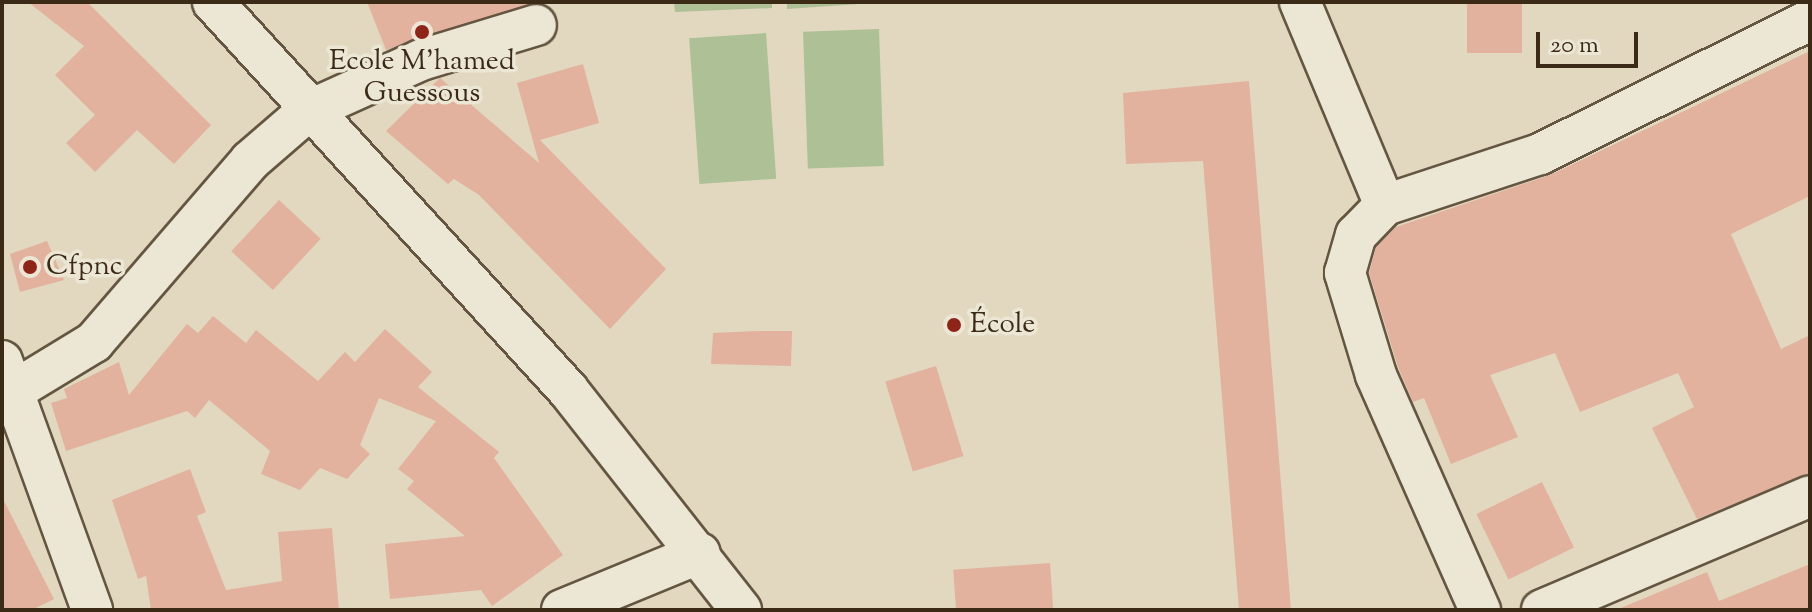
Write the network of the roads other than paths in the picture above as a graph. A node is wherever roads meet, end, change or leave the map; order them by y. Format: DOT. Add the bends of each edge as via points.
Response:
graph roads {
  1 [pos="213,2"];
  2 [pos="1300,2"];
  3 [pos="1810,20"];
  4 [pos="536,25"];
  5 [pos="308,111"];
  6 [pos="1385,205"];
  7 [pos="6,384"];
  8 [pos="1810,496"];
  9 [pos="700,553"];
  10 [pos="92,610"];
  11 [pos="562,610"];
  12 [pos="741,610"];
  13 [pos="1480,610"];
  14 [pos="1542,610"];
  1 -- 5 [label="street"];
  2 -- 6 [label="street"];
  3 -- 6 [label="street" via="1540,154"];
  4 -- 5 [label="street" via="408,65"];
  5 -- 7 [label="street" via="250,161 113,324"];
  5 -- 9 [label="street" via="568,390"];
  6 -- 13 [label="street" via="1356,235 1345,273 1376,375"];
  7 -- 10 [label="street"];
  8 -- 14 [label="street"];
  9 -- 11 [label="street"];
  9 -- 12 [label="street"];
}
